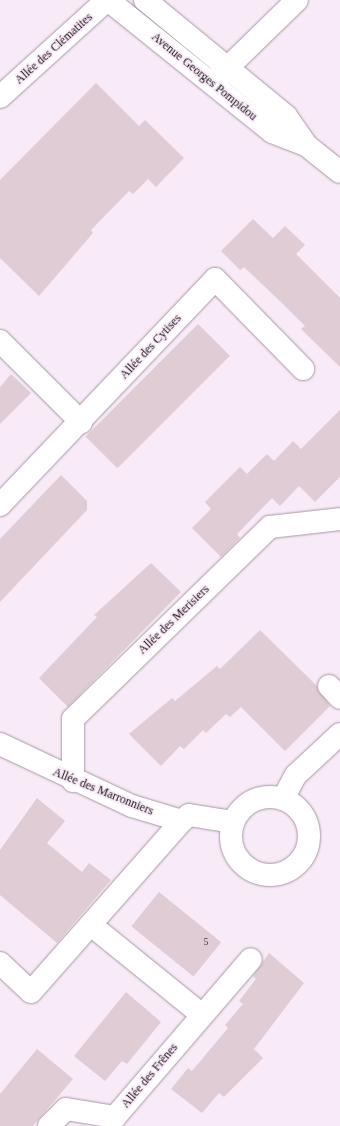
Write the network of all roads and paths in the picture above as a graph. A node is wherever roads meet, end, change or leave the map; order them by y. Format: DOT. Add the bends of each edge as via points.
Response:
graph roads {
  1 [pos="108,0"];
  2 [pos="145,0"];
  3 [pos="297,0"];
  4 [pos="219,76"];
  5 [pos="0,97"];
  6 [pos="340,172"];
  7 [pos="0,341"];
  8 [pos="303,369"];
  9 [pos="81,422"];
  10 [pos="0,505"];
  11 [pos="340,519"];
  12 [pos="340,734"];
  13 [pos="0,744"];
  14 [pos="73,781"];
  15 [pos="283,799"];
  16 [pos="182,822"];
  17 [pos="233,822"];
  18 [pos="90,925"];
  19 [pos="251,959"];
  20 [pos="0,963"];
  21 [pos="201,1014"];
  22 [pos="49,1126"];
  1 -- 4 [label="street, Avenue Georges Pompidou"];
  1 -- 5 [label="street, Allée des Clématites"];
  2 -- 4 [label="street, Avenue Georges Pompidou"];
  3 -- 4 [label="street"];
  4 -- 6 [label="street, Avenue Georges Pompidou" via="286,116 306,145"];
  7 -- 9 [label="street"];
  8 -- 9 [label="street, Allée des Cytises" via="215,279"];
  9 -- 10 [label="street, Allée des Cytises"];
  11 -- 14 [label="street, Allée des Merisiers" via="270,527 73,719"];
  12 -- 15 [label="street" via="296,775"];
  13 -- 14 [label="street, Allée des Marronniers"];
  14 -- 16 [label="street, Allée des Marronniers" via="132,806"];
  15 -- 17 [label="street" via="256,799 240,810"];
  15 -- 17 [label="street" via="301,812 310,833 308,846 299,862 288,871 266,875 242,863 231,838"];
  16 -- 17 [label="street" via="189,816"];
  16 -- 18 [label="street"];
  18 -- 20 [label="street" via="31,992"];
  18 -- 21 [label="street"];
  19 -- 21 [label="street, Allée des Frênes"];
  21 -- 22 [label="street, Allée des Frênes" via="115,1117 66,1109"];
}
